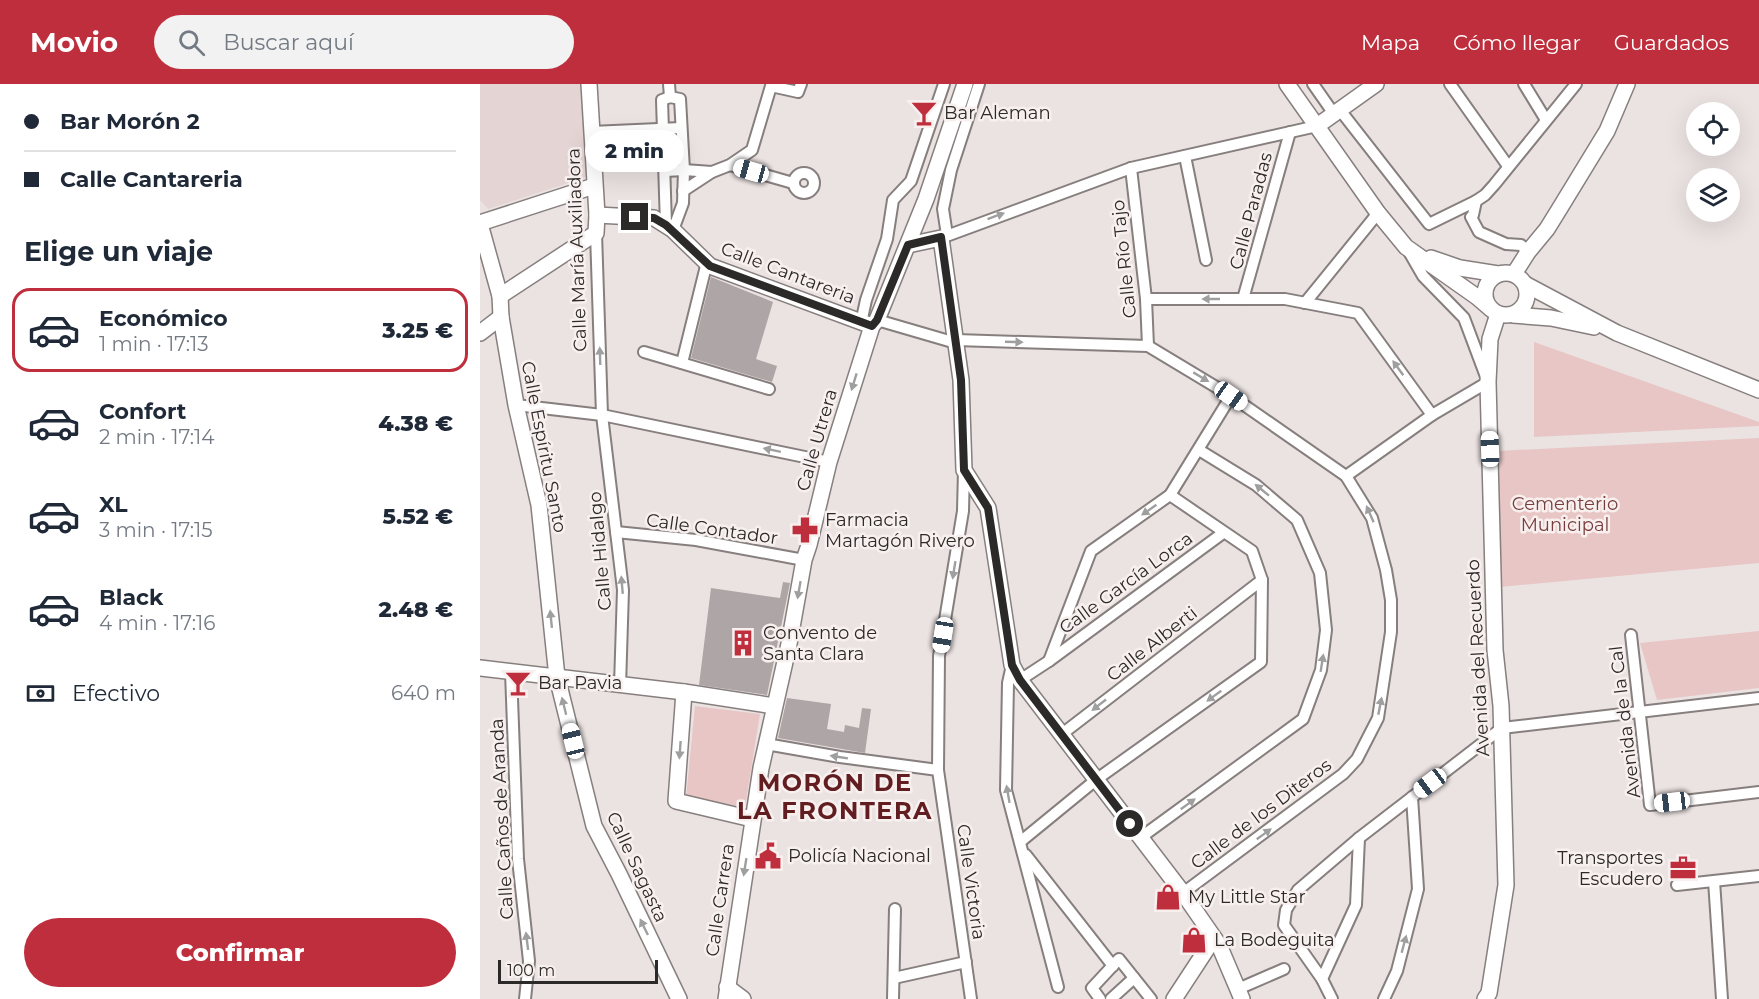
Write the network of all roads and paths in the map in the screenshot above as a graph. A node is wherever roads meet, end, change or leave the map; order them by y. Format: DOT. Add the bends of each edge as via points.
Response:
graph roads {
  1 [pos="589,84"];
  2 [pos="669,84"];
  3 [pos="801,84"];
  4 [pos="944,84"];
  5 [pos="965,84"];
  6 [pos="979,84"];
  7 [pos="1287,84"];
  8 [pos="1313,84"];
  9 [pos="1376,84"];
  10 [pos="1450,84"];
  11 [pos="1524,84"];
  12 [pos="1576,84"];
  13 [pos="1627,84"];
  14 [pos="675,98"];
  15 [pos="1337,112"];
  16 [pos="1546,120"];
  17 [pos="1317,126"];
  18 [pos="681,128"];
  19 [pos="663,129"];
  20 [pos="591,132"];
  21 [pos="1290,132"];
  22 [pos="1185,156"];
  23 [pos="730,165"];
  24 [pos="1508,166"];
  25 [pos="1131,168"];
  26 [pos="684,170"];
  27 [pos="664,171"];
  28 [pos="712,172"];
  29 [pos="793,183"];
  30 [pos="594,186"];
  31 [pos="683,191"];
  32 [pos="1476,201"];
  33 [pos="1378,213"];
  34 [pos="597,215"];
  35 [pos="480,224"];
  36 [pos="669,228"];
  37 [pos="596,233"];
  38 [pos="944,236"];
  39 [pos="908,245"];
  40 [pos="1406,247"];
  41 [pos="1528,252"];
  42 [pos="1206,260"];
  43 [pos="706,262"];
  44 [pos="1498,274"];
  45 [pos="1520,279"];
  46 [pos="500,296"];
  47 [pos="1146,299"];
  48 [pos="1244,299"];
  49 [pos="1305,303"];
  50 [pos="1494,312"];
  51 [pos="1513,315"];
  52 [pos="501,317"];
  53 [pos="870,323"];
  54 [pos="480,333"];
  55 [pos="1617,333"];
  56 [pos="956,341"];
  57 [pos="1148,346"];
  58 [pos="644,352"];
  59 [pos="682,363"];
  60 [pos="1488,382"];
  61 [pos="769,389"];
  62 [pos="1759,390"];
  63 [pos="1231,396"];
  64 [pos="516,405"];
  65 [pos="602,415"];
  66 [pos="1432,415"];
  67 [pos="1198,450"];
  68 [pos="829,462"];
  69 [pos="964,470"];
  70 [pos="1346,476"];
  71 [pos="1170,495"];
  72 [pos="616,532"];
  73 [pos="1223,533"];
  74 [pos="804,560"];
  75 [pos="1262,580"];
  76 [pos="1631,635"];
  77 [pos="1049,661"];
  78 [pos="1012,665"];
  79 [pos="480,668"];
  80 [pos="511,672"];
  81 [pos="557,677"];
  82 [pos="1020,680"];
  83 [pos="620,686"];
  84 [pos="684,692"];
  85 [pos="1759,698"];
  86 [pos="774,706"];
  87 [pos="1639,712"];
  88 [pos="1502,728"];
  89 [pos="1062,734"];
  90 [pos="766,744"];
  91 [pos="938,770"];
  92 [pos="1097,779"];
  93 [pos="1759,792"];
  94 [pos="1412,797"];
  95 [pos="752,819"];
  96 [pos="1140,838"];
  97 [pos="1359,838"];
  98 [pos="1021,846"];
  99 [pos="1759,876"];
  100 [pos="1714,881"];
  101 [pos="1677,885"];
  102 [pos="1183,893"];
  103 [pos="895,909"];
  104 [pos="1214,938"];
  105 [pos="966,962"];
  106 [pos="1113,966"];
  107 [pos="1284,969"];
  108 [pos="894,978"];
  109 [pos="1134,978"];
  110 [pos="1322,979"];
  111 [pos="1058,987"];
  112 [pos="727,993"];
  113 [pos="1240,994"];
  114 [pos="525,999"];
  115 [pos="679,999"];
  116 [pos="743,999"];
  117 [pos="893,999"];
  118 [pos="971,999"];
  119 [pos="1100,999"];
  120 [pos="1111,999"];
  121 [pos="1151,999"];
  122 [pos="1174,999"];
  123 [pos="1332,999"];
  124 [pos="1384,999"];
  125 [pos="1485,999"];
  126 [pos="1722,999"];
  1 -- 20 [label="street, Calle María Auxiliadora"];
  2 -- 14 [label="street"];
  3 -- 23 [label="street" via="798,92 771,86 752,150"];
  4 -- 53 [label="street" via="911,182 893,200 887,238 866,300"];
  5 -- 39 [label="street, Calle Utrera"];
  6 -- 38 [label="street" via="951,170 943,209"];
  7 -- 17 [label="street"];
  8 -- 15 [label="street"];
  9 -- 15 [label="street"];
  10 -- 24 [label="street"];
  11 -- 16 [label="street"];
  12 -- 16 [label="street"];
  13 -- 41 [label="street" via="1607,131"];
  14 -- 18 [label="street"];
  14 -- 19 [label="street" via="662,100"];
  15 -- 17 [label="street"];
  15 -- 32 [label="street" via="1429,224"];
  16 -- 24 [label="street"];
  17 -- 21 [label="street"];
  17 -- 33 [label="street"];
  18 -- 19 [label="street"];
  18 -- 26 [label="street"];
  19 -- 20 [label="street"];
  19 -- 27 [label="street"];
  20 -- 30 [label="street, Calle María Auxiliadora"];
  21 -- 22 [label="street"];
  21 -- 48 [label="street, Calle Paradas"];
  22 -- 25 [label="street"];
  22 -- 42 [label="street"];
  23 -- 28 [label="street"];
  23 -- 29 [label="street"];
  24 -- 32 [label="street"];
  38 -- 25 [label="street, one-way"];
  25 -- 47 [label="street, Calle Río Tajo"];
  26 -- 27 [label="street"];
  26 -- 28 [label="street"];
  26 -- 31 [label="street"];
  27 -- 36 [label="street"];
  28 -- 31 [label="street"];
  30 -- 34 [label="street, Calle María Auxiliadora"];
  30 -- 35 [label="street"];
  31 -- 36 [label="street" via="683,203"];
  32 -- 41 [label="street" via="1471,217 1479,232 1506,244 1521,245"];
  33 -- 40 [label="street"];
  33 -- 49 [label="street"];
  34 -- 36 [label="street, Calle Cantareria" via="654,218"];
  34 -- 37 [label="street, Calle María Auxiliadora"];
  35 -- 46 [label="street, Calle Espíritu Santo"];
  36 -- 43 [label="street, Calle Cantareria"];
  37 -- 46 [label="street"];
  65 -- 37 [label="street, Calle María Auxiliadora, one-way"];
  38 -- 39 [label="street"];
  38 -- 56 [label="street"];
  39 -- 53 [label="street, Calle Utrera"];
  40 -- 44 [label="street" via="1460,268"];
  40 -- 50 [label="street"];
  40 -- 60 [label="street" via="1423,276 1464,318"];
  41 -- 45 [label="street"];
  43 -- 53 [label="street, Calle Cantareria"];
  43 -- 59 [label="street"];
  44 -- 45 [label="street"];
  44 -- 50 [label="street" via="1485,290 1487,304"];
  45 -- 51 [label="street" via="1528,296"];
  45 -- 55 [label="street"];
  46 -- 52 [label="street, Calle Espíritu Santo"];
  48 -- 47 [label="street, one-way"];
  47 -- 57 [label="street, Calle Río Tajo"];
  48 -- 49 [label="street"];
  66 -- 49 [label="street, one-way" via="1358,313"];
  50 -- 51 [label="street"];
  50 -- 60 [label="street, Avenida del Recuerdo"];
  51 -- 55 [label="street" via="1551,318"];
  52 -- 54 [label="street"];
  52 -- 64 [label="street, Calle Espíritu Santo"];
  53 -- 56 [label="street"];
  53 -- 68 [label="street, Calle Utrera, one-way"];
  55 -- 62 [label="street"];
  56 -- 57 [label="street, one-way"];
  56 -- 69 [label="street"];
  57 -- 63 [label="street, one-way"];
  58 -- 59 [label="street"];
  59 -- 61 [label="street"];
  60 -- 66 [label="street"];
  60 -- 88 [label="street, Avenida del Recuerdo" via="1495,650"];
  63 -- 67 [label="street"];
  63 -- 70 [label="street"];
  64 -- 65 [label="street"];
  81 -- 64 [label="street, Calle Espíritu Santo, one-way" via="538,505"];
  68 -- 65 [label="street, one-way"];
  65 -- 72 [label="street, Calle Hidalgo"];
  66 -- 70 [label="street"];
  67 -- 71 [label="street"];
  96 -- 67 [label="street, one-way" via="1304,719 1321,670 1326,630 1320,573 1298,520 1256,485"];
  68 -- 74 [label="street, Calle Utrera"];
  69 -- 78 [label="street" via="988,508"];
  69 -- 91 [label="street, Calle Victoria, one-way" via="963,511 939,656"];
  102 -- 70 [label="street, Calle de los Diteros, one-way" via="1343,774 1357,759 1378,718 1391,632 1391,600 1372,518"];
  71 -- 73 [label="street"];
  71 -- 77 [label="street, one-way" via="1091,551"];
  72 -- 74 [label="street, Calle Contador" via="696,540"];
  83 -- 72 [label="street, Calle Hidalgo, one-way" via="623,590"];
  73 -- 75 [label="street" via="1252,551"];
  73 -- 77 [label="street, Calle García Lorca"];
  74 -- 86 [label="street, Calle Utrera, one-way"];
  75 -- 89 [label="street, Calle Alberti, one-way"];
  75 -- 92 [label="street, one-way" via="1261,662"];
  76 -- 87 [label="street, Avenida de la Cal"];
  77 -- 82 [label="street, Calle García Lorca"];
  78 -- 82 [label="street"];
  98 -- 78 [label="street, one-way" via="1006,790 1008,683"];
  79 -- 80 [label="street"];
  80 -- 81 [label="street"];
  114 -- 80 [label="street, Calle Caños de Aranda, one-way" via="529,961 518,859"];
  81 -- 83 [label="street"];
  115 -- 81 [label="street, Calle Sagasta, one-way" via="594,826"];
  82 -- 89 [label="street"];
  83 -- 84 [label="street"];
  84 -- 86 [label="street"];
  84 -- 95 [label="street, one-way" via="676,801"];
  85 -- 87 [label="street"];
  86 -- 90 [label="street, Calle Carrera"];
  87 -- 88 [label="street"];
  87 -- 93 [label="street, Avenida de la Cal" via="1650,805"];
  88 -- 94 [label="street"];
  88 -- 125 [label="street, Avenida del Recuerdo" via="1506,885"];
  89 -- 92 [label="street"];
  91 -- 90 [label="street, one-way"];
  90 -- 95 [label="street, Calle Carrera"];
  91 -- 105 [label="street, Calle Victoria"];
  92 -- 96 [label="street"];
  92 -- 98 [label="street"];
  94 -- 97 [label="street"];
  124 -- 94 [label="street, one-way" via="1397,971 1418,889"];
  95 -- 112 [label="street, Calle Carrera, one-way"];
  96 -- 102 [label="street"];
  97 -- 110 [label="street" via="1356,905"];
  97 -- 110 [label="street" via="1298,890 1286,910 1284,925"];
  98 -- 106 [label="street"];
  98 -- 111 [label="street"];
  99 -- 100 [label="street"];
  100 -- 101 [label="street"];
  100 -- 126 [label="street"];
  102 -- 104 [label="street"];
  103 -- 108 [label="street"];
  104 -- 113 [label="street"];
  104 -- 122 [label="street"];
  105 -- 108 [label="street"];
  105 -- 118 [label="street, Calle Victoria"];
  106 -- 109 [label="street" via="1119,959"];
  106 -- 119 [label="street" via="1092,987"];
  107 -- 113 [label="street"];
  108 -- 117 [label="street"];
  109 -- 120 [label="street"];
  109 -- 121 [label="street"];
  110 -- 123 [label="street"];
  112 -- 116 [label="street"];
}
